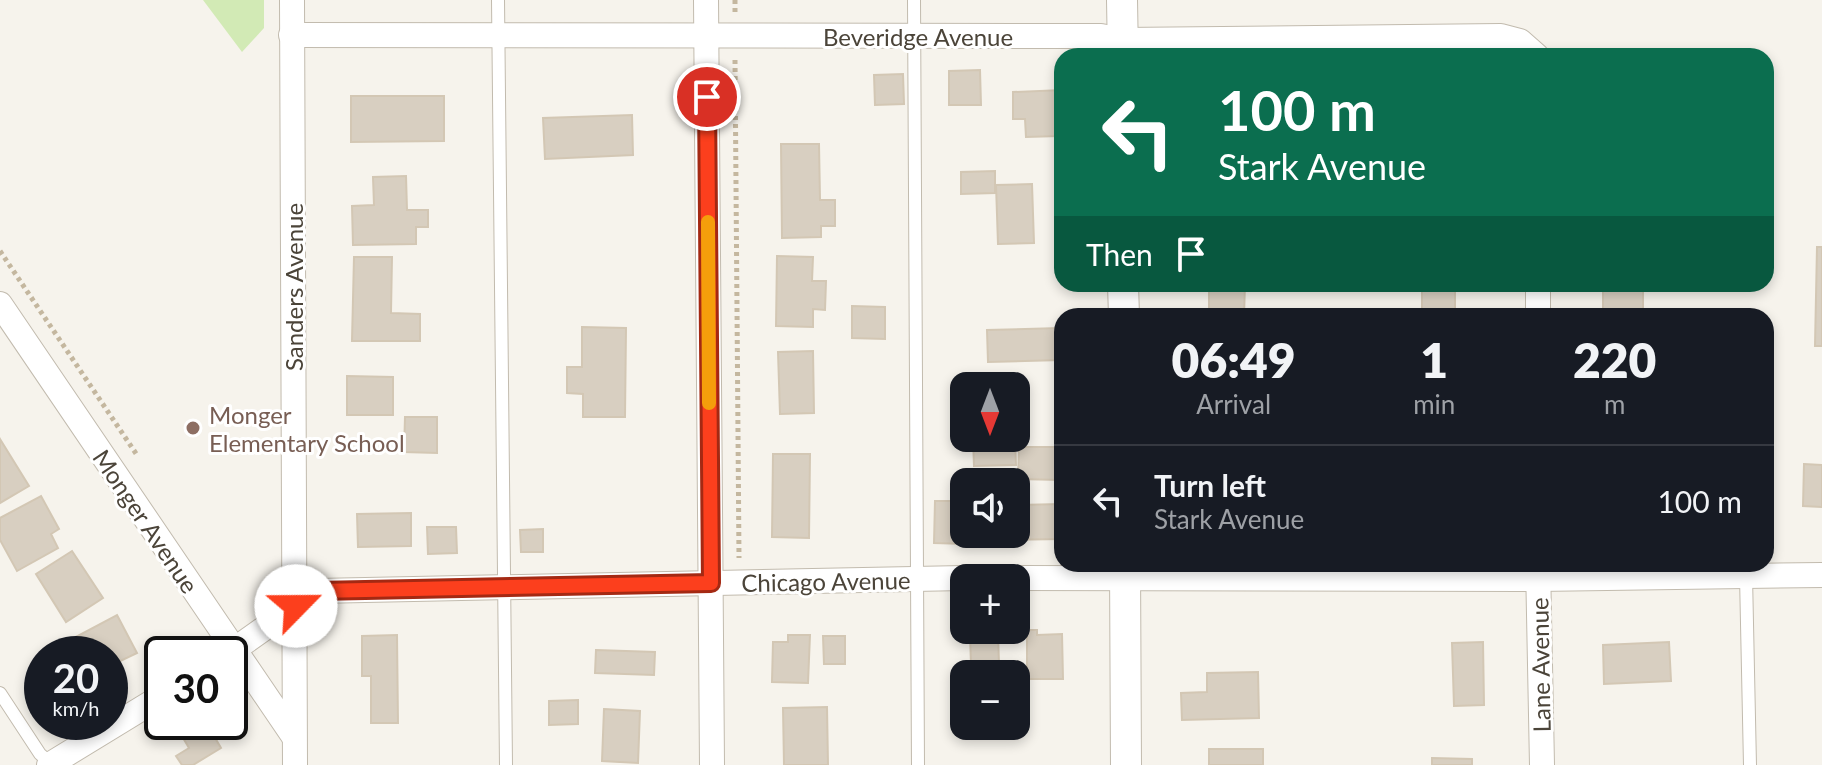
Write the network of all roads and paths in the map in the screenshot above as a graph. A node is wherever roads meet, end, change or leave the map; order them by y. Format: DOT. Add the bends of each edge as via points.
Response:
graph roads {
  1 [pos="292,0"];
  2 [pos="498,0"];
  3 [pos="706,0"];
  4 [pos="735,0"];
  5 [pos="914,0"];
  6 [pos="1122,0"];
  7 [pos="291,35"];
  8 [pos="498,35"];
  9 [pos="706,36"];
  10 [pos="914,36"];
  11 [pos="735,38"];
  12 [pos="1123,48"];
  13 [pos="1528,48"];
  14 [pos="0,251"];
  15 [pos="0,304"];
  16 [pos="143,464"];
  17 [pos="1109,572"];
  18 [pos="1125,572"];
  19 [pos="1538,572"];
  20 [pos="1580,572"];
  21 [pos="1822,575"];
  22 [pos="1746,576"];
  23 [pos="1030,577"];
  24 [pos="916,578"];
  25 [pos="950,578"];
  26 [pos="711,583"];
  27 [pos="739,583"];
  28 [pos="503,586"];
  29 [pos="296,606"];
  30 [pos="219,636"];
  31 [pos="248,639"];
  32 [pos="248,676"];
  33 [pos="0,693"];
  34 [pos="144,707"];
  35 [pos="294,737"];
  36 [pos="51,764"];
  37 [pos="295,765"];
  38 [pos="506,765"];
  39 [pos="712,765"];
  40 [pos="918,765"];
  41 [pos="1126,765"];
  42 [pos="1542,765"];
  43 [pos="1750,765"];
  1 -- 7 [label="street, Sanders Avenue"];
  2 -- 8 [label="lane"];
  3 -- 9 [label="street"];
  4 -- 11 [label="path"];
  5 -- 10 [label="lane"];
  6 -- 12 [label="street"];
  7 -- 8 [label="street, Beveridge Avenue"];
  7 -- 29 [label="street, Sanders Avenue"];
  8 -- 9 [label="street, Beveridge Avenue"];
  8 -- 28 [label="lane"];
  9 -- 11 [label="street, Beveridge Avenue"];
  9 -- 26 [label="street"];
  10 -- 11 [label="street, Beveridge Avenue"];
  10 -- 12 [label="street, Beveridge Avenue" via="1101,36"];
  10 -- 24 [label="lane"];
  11 -- 27 [label="path"];
  12 -- 13 [label="street, Beveridge Avenue" via="1501,36"];
  14 -- 16 [label="path"];
  15 -- 30 [label="street, Monger Avenue"];
  17 -- 23 [label="street"];
  18 -- 41 [label="street"];
  19 -- 42 [label="street, Lane Avenue"];
  20 -- 22 [label="street"];
  21 -- 22 [label="street"];
  22 -- 43 [label="lane"];
  24 -- 25 [label="street, Chicago Avenue"];
  24 -- 27 [label="street, Chicago Avenue"];
  24 -- 40 [label="lane"];
  26 -- 27 [label="street, Chicago Avenue"];
  26 -- 28 [label="street, Chicago Avenue"];
  26 -- 39 [label="street"];
  28 -- 29 [label="street, Chicago Avenue" via="317,591"];
  28 -- 38 [label="lane"];
  29 -- 31 [label="street, Chicago Avenue"];
  29 -- 35 [label="street, Sanders Avenue"];
  32 -- 35 [label="street, Monger Avenue"];
  33 -- 36 [label="lane"];
  34 -- 36 [label="street"];
  35 -- 37 [label="street, Sanders Avenue"];
}
